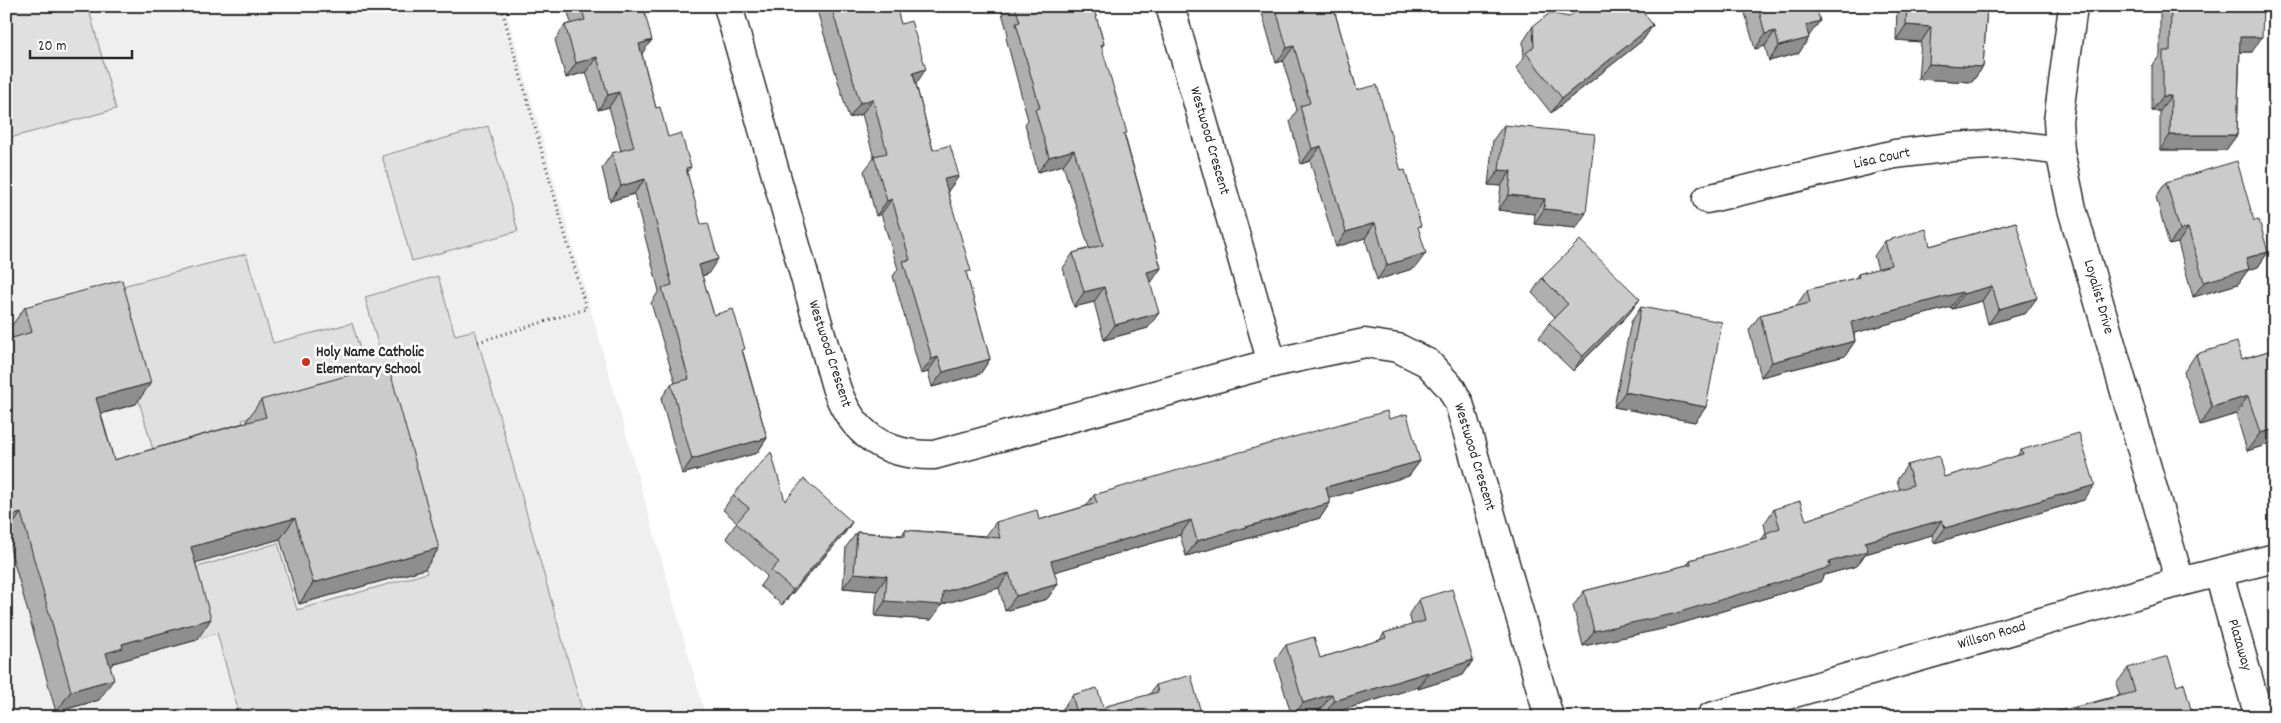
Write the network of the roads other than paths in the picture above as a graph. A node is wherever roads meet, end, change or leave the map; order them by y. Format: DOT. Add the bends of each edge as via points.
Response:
graph roads {
  1 [pos="728,6"];
  2 [pos="1170,6"];
  3 [pos="2073,6"];
  4 [pos="2060,150"];
  5 [pos="1707,199"];
  6 [pos="1272,363"];
  7 [pos="2275,558"];
  8 [pos="2219,574"];
  9 [pos="2180,582"];
  10 [pos="1549,717"];
  11 [pos="1711,717"];
  12 [pos="2259,717"];
  1 -- 6 [label="street, Westwood Crescent" via="841,401 856,425 878,443 905,453 934,455"];
  2 -- 6 [label="street, Westwood Crescent"];
  3 -- 4 [label="street, Loyalist Drive" via="2059,111"];
  4 -- 5 [label="street, Lisa Court" via="2008,144 1905,153"];
  4 -- 9 [label="street, Loyalist Drive" via="2072,209"];
  6 -- 10 [label="street, Westwood Crescent" via="1348,345 1382,344 1421,358 1451,388 1465,418"];
  7 -- 8 [label="street, Willson Road"];
  8 -- 9 [label="street, Willson Road"];
  8 -- 12 [label="street, Plazaway"];
  9 -- 11 [label="street, Willson Road"];
}
